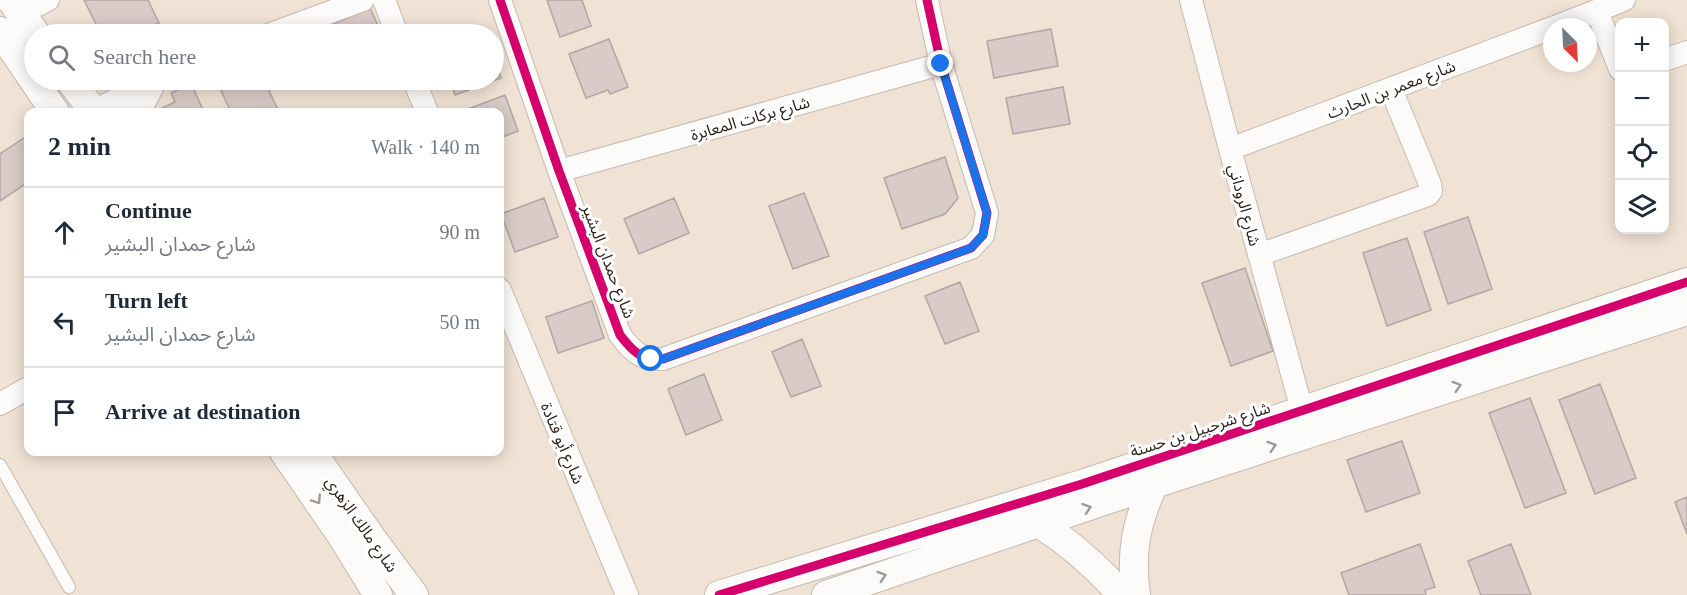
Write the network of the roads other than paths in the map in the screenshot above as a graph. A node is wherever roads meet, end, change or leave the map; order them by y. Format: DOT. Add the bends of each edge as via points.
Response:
graph roads {
  1 [pos="48,0"];
  2 [pos="363,0"];
  3 [pos="384,0"];
  4 [pos="500,0"];
  5 [pos="927,0"];
  6 [pos="1191,0"];
  7 [pos="1624,0"];
  8 [pos="1597,11"];
  9 [pos="1579,18"];
  10 [pos="17,20"];
  11 [pos="299,24"];
  12 [pos="393,24"];
  13 [pos="1543,32"];
  14 [pos="24,37"];
  15 [pos="1687,52"];
  16 [pos="1615,56"];
  17 [pos="1669,59"];
  18 [pos="941,64"];
  19 [pos="1391,88"];
  20 [pos="46,90"];
  21 [pos="77,90"];
  22 [pos="136,90"];
  23 [pos="149,90"];
  24 [pos="418,90"];
  25 [pos="53,108"];
  26 [pos="90,108"];
  27 [pos="101,108"];
  28 [pos="138,108"];
  29 [pos="425,108"];
  30 [pos="1230,149"];
  31 [pos="559,171"];
  32 [pos="1259,255"];
  33 [pos="1687,282"];
  34 [pos="504,300"];
  35 [pos="1687,311"];
  36 [pos="24,389"];
  37 [pos="0,404"];
  38 [pos="1302,410"];
  39 [pos="287,456"];
  40 [pos="315,456"];
  41 [pos="0,465"];
  42 [pos="1154,484"];
  43 [pos="1040,524"];
  44 [pos="69,587"];
  45 [pos="376,593"];
  46 [pos="414,595"];
  47 [pos="627,595"];
  48 [pos="719,595"];
  49 [pos="826,595"];
  50 [pos="1122,595"];
  51 [pos="1136,595"];
  1 -- 10 [label="street"];
  2 -- 11 [label="street"];
  3 -- 12 [label="street"];
  4 -- 31 [label="street, شارع حمدان البشير"];
  5 -- 18 [label="street, شارع حمدان البشير"];
  6 -- 30 [label="street, شارع الروداني"];
  7 -- 8 [label="street, شارع معمر بن الحارث"];
  8 -- 9 [label="street, شارع معمر بن الحارث"];
  8 -- 16 [label="street"];
  10 -- 14 [label="street"];
  13 -- 19 [label="street, شارع معمر بن الحارث"];
  15 -- 17 [label="street"];
  18 -- 31 [label="street, شارع بركات المعابرة"];
  18 -- 31 [label="street, شارع حمدان البشير" via="987,213 983,235 971,248 663,359 639,355 620,335"];
  19 -- 30 [label="street, شارع معمر بن الحارث"];
  19 -- 32 [label="street" via="1430,184 1428,195"];
  20 -- 25 [label="street"];
  21 -- 26 [label="street"];
  22 -- 27 [label="street"];
  23 -- 28 [label="street"];
  24 -- 29 [label="street"];
  30 -- 32 [label="street, شارع الروداني"];
  32 -- 38 [label="street, شارع الروداني"];
  33 -- 38 [label="street, شارع شرحبيل بن حسنة"];
  34 -- 47 [label="street, شارع أبو قتادة"];
  42 -- 35 [label="street, one-way"];
  36 -- 37 [label="street"];
  38 -- 48 [label="street, شارع شرحبيل بن حسنة" via="1082,484"];
  39 -- 45 [label="street, شارع مالك الزهري, one-way"];
  40 -- 46 [label="street, شارع مالك الزهري"];
  41 -- 44 [label="lane"];
  43 -- 42 [label="street, one-way"];
  42 -- 51 [label="street" via="1137,529 1133,553"];
  49 -- 43 [label="street, one-way"];
  43 -- 50 [label="street" via="1086,558"];
}
